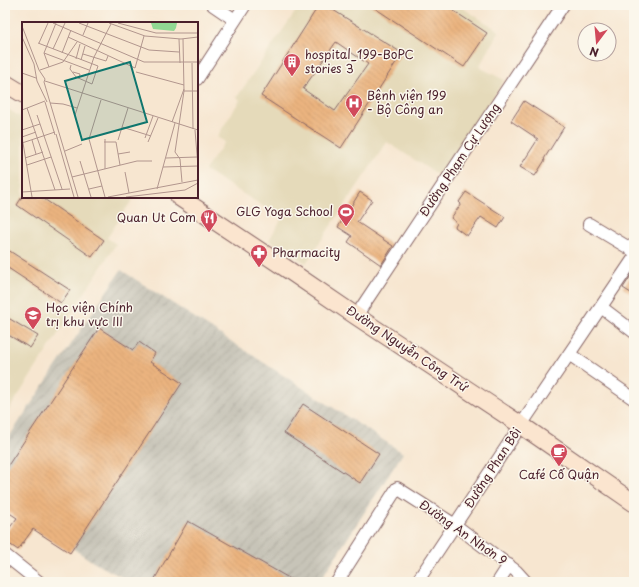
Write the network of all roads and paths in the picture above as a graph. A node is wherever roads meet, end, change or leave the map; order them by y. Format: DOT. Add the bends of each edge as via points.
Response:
graph roads {
  1 [pos="213,5"];
  2 [pos="245,5"];
  3 [pos="563,5"];
  4 [pos="235,20"];
  5 [pos="198,77"];
  6 [pos="5,83"];
  7 [pos="22,93"];
  8 [pos="180,198"];
  9 [pos="589,224"];
  10 [pos="634,251"];
  11 [pos="634,258"];
  12 [pos="601,307"];
  13 [pos="356,316"];
  14 [pos="632,331"];
  15 [pos="569,354"];
  16 [pos="634,399"];
  17 [pos="521,425"];
  18 [pos="634,504"];
  19 [pos="455,525"];
  20 [pos="5,555"];
  21 [pos="509,565"];
  22 [pos="39,582"];
  23 [pos="337,582"];
  24 [pos="417,582"];
  25 [pos="498,582"];
  26 [pos="526,582"];
  1 -- 4 [label="street"];
  2 -- 4 [label="street"];
  3 -- 13 [label="street, Đường Phạm Cự Lượng"];
  4 -- 5 [label="street"];
  6 -- 7 [label="street"];
  8 -- 13 [label="street, Đường Nguyễn Công Trứ"];
  9 -- 10 [label="street"];
  11 -- 12 [label="street, Đường Phan Bôi"];
  12 -- 14 [label="street"];
  12 -- 15 [label="street, Đường Phan Bôi"];
  13 -- 17 [label="street, Đường Nguyễn Công Trứ"];
  15 -- 16 [label="street"];
  15 -- 17 [label="street, Đường Phan Bôi"];
  17 -- 18 [label="street, Đường Nguyễn Công Trứ"];
  17 -- 19 [label="street, Đường Phan Bôi"];
  19 -- 21 [label="street, Đường An Nhơn 9"];
  19 -- 23 [label="street, Đường An Nhơn 9" via="396,488"];
  19 -- 24 [label="street, Đường Phan Bôi"];
  20 -- 22 [label="street"];
  21 -- 25 [label="street"];
  21 -- 26 [label="street, Đường An Nhơn 9"];
}
